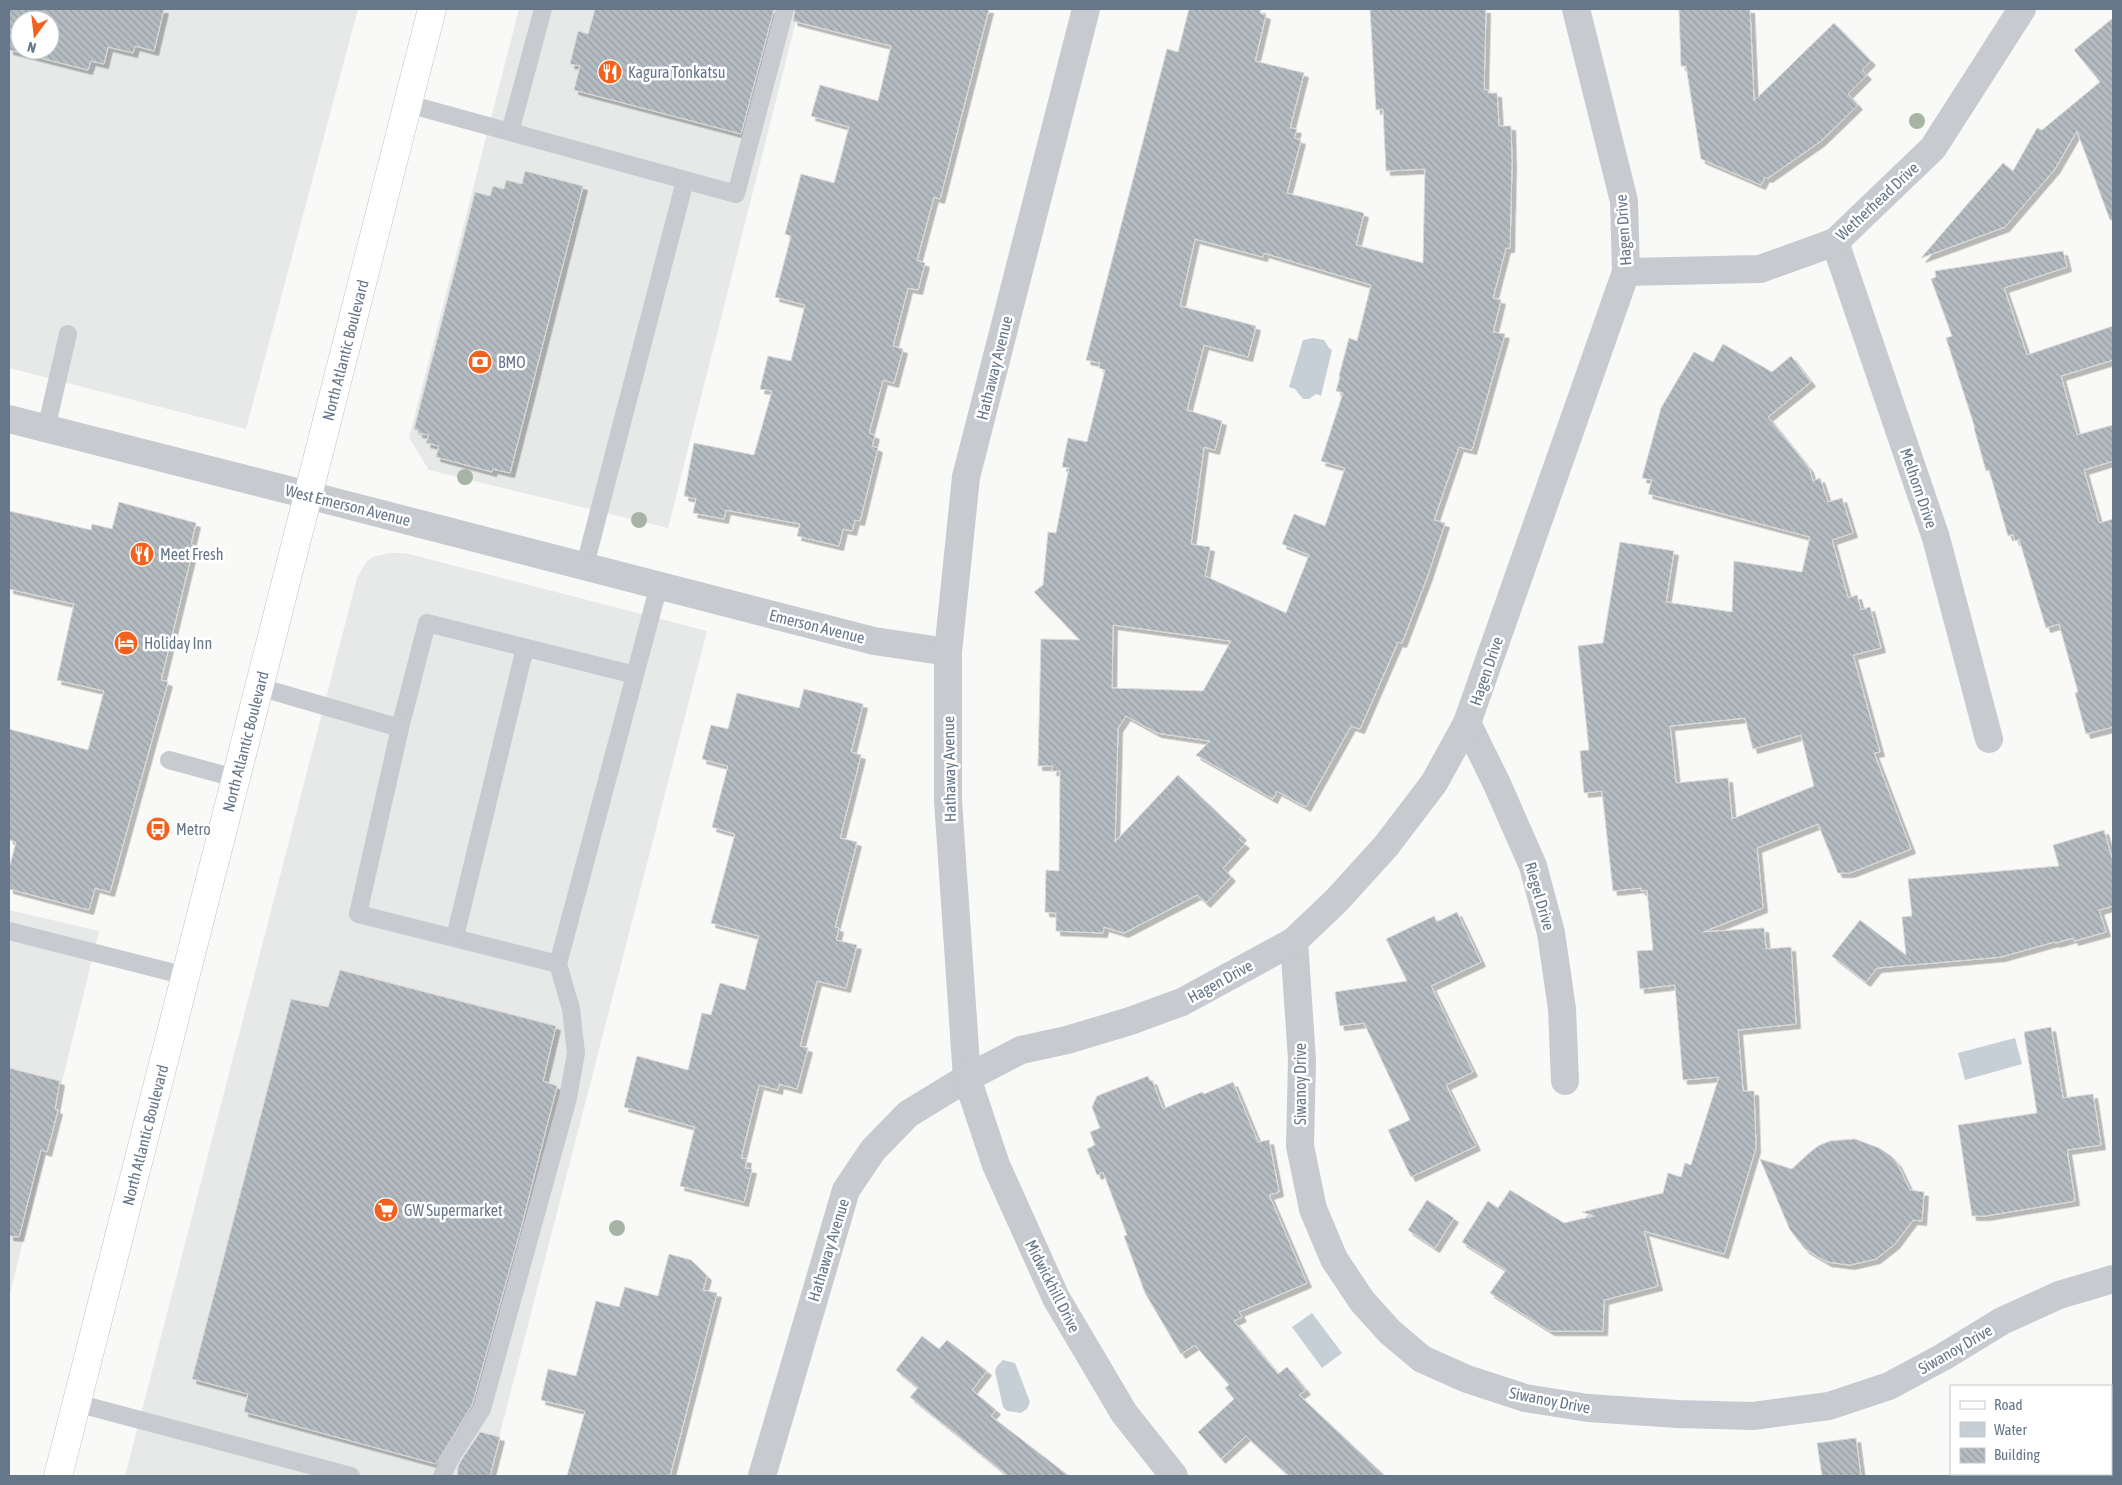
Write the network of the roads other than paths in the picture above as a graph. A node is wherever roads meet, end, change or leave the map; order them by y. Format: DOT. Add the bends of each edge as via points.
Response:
graph roads {
  1 [pos="432,9"];
  2 [pos="543,9"];
  3 [pos="785,9"];
  4 [pos="1086,9"];
  5 [pos="1576,9"];
  6 [pos="2022,9"];
  7 [pos="408,104"];
  8 [pos="510,132"];
  9 [pos="685,180"];
  10 [pos="1835,242"];
  11 [pos="1626,272"];
  12 [pos="68,334"];
  13 [pos="9,418"];
  14 [pos="46,429"];
  15 [pos="308,495"];
  16 [pos="585,565"];
  17 [pos="659,586"];
  18 [pos="686,593"];
  19 [pos="525,648"];
  20 [pos="948,652"];
  21 [pos="635,675"];
  22 [pos="259,687"];
  23 [pos="1467,723"];
  24 [pos="400,728"];
  25 [pos="1989,739"];
  26 [pos="169,760"];
  27 [pos="235,778"];
  28 [pos="9,931"];
  29 [pos="455,937"];
  30 [pos="1294,941"];
  31 [pos="558,964"];
  32 [pos="186,976"];
  33 [pos="967,1078"];
  34 [pos="1565,1081"];
  35 [pos="2113,1279"];
  36 [pos="76,1403"];
  37 [pos="58,1476"];
  38 [pos="351,1476"];
  39 [pos="442,1476"];
  40 [pos="762,1476"];
  41 [pos="1174,1476"];
  1 -- 7 [label="main road, North Atlantic Boulevard"];
  2 -- 8 [label="lane"];
  3 -- 9 [label="lane" via="736,194"];
  4 -- 20 [label="street, Hathaway Avenue" via="966,477"];
  5 -- 11 [label="street, Hagen Drive" via="1624,201"];
  6 -- 10 [label="street, Wetherhead Drive" via="1933,148"];
  7 -- 8 [label="lane"];
  7 -- 15 [label="main road, North Atlantic Boulevard"];
  8 -- 9 [label="lane"];
  9 -- 16 [label="lane"];
  10 -- 11 [label="street, Wetherhead Drive" via="1760,269"];
  10 -- 25 [label="street, Melhorn Drive" via="1936,538"];
  11 -- 23 [label="street, Hagen Drive"];
  12 -- 14 [label="lane"];
  13 -- 14 [label="street, West Emerson Avenue"];
  14 -- 15 [label="street, West Emerson Avenue"];
  15 -- 16 [label="street, West Emerson Avenue"];
  15 -- 22 [label="main road, North Atlantic Boulevard"];
  16 -- 17 [label="street, West Emerson Avenue"];
  17 -- 18 [label="street, West Emerson Avenue"];
  17 -- 21 [label="lane"];
  18 -- 20 [label="street, Emerson Avenue" via="874,641"];
  19 -- 21 [label="lane"];
  19 -- 24 [label="lane" via="428,623"];
  19 -- 29 [label="lane"];
  20 -- 33 [label="street, Hathaway Avenue" via="948,801"];
  21 -- 31 [label="lane"];
  22 -- 24 [label="lane"];
  22 -- 27 [label="main road, North Atlantic Boulevard"];
  23 -- 30 [label="street, Hagen Drive" via="1434,783 1386,846"];
  23 -- 34 [label="street, Riegel Drive" via="1498,784 1533,866 1551,933 1562,1009"];
  24 -- 29 [label="lane" via="358,914"];
  26 -- 27 [label="lane"];
  27 -- 32 [label="main road, North Atlantic Boulevard"];
  28 -- 32 [label="lane"];
  29 -- 31 [label="lane"];
  30 -- 33 [label="street, Hagen Drive" via="1182,1002 1094,1032 1021,1050"];
  30 -- 35 [label="street, Siwanoy Drive" via="1302,1060 1300,1146 1313,1208 1334,1259 1362,1301 1390,1332 1422,1359 1467,1379 1525,1398 1588,1408 1753,1416 1829,1406 1889,1386 2002,1321 2059,1295"];
  31 -- 39 [label="lane" via="571,1009 576,1052 568,1098 482,1409 450,1457"];
  32 -- 36 [label="main road, North Atlantic Boulevard"];
  33 -- 40 [label="street, Hathaway Avenue" via="908,1114 874,1150 846,1190"];
  33 -- 41 [label="street, Midwickhill Drive" via="996,1165 1056,1298 1124,1412"];
  36 -- 37 [label="main road, North Atlantic Boulevard"];
  36 -- 38 [label="lane"];
}
